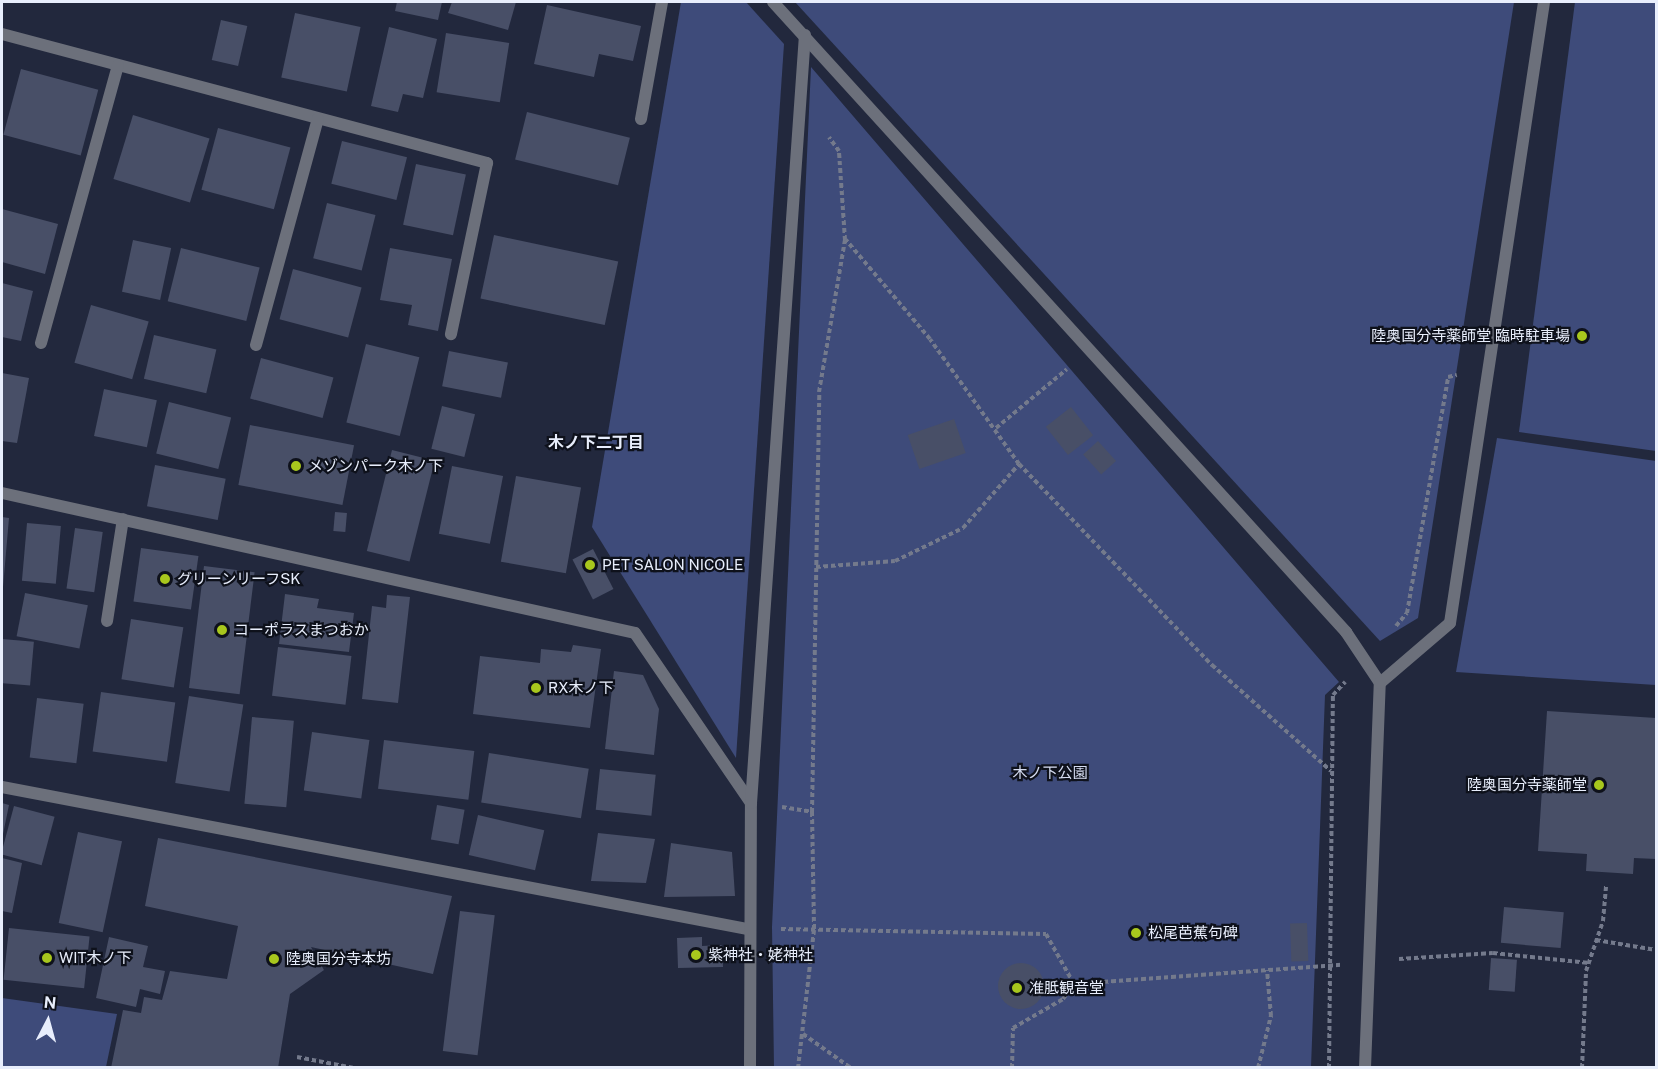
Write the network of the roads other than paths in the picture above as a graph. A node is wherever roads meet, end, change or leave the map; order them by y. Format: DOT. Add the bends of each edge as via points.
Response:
graph roads {
  1 [pos="662,2"];
  2 [pos="773,2"];
  3 [pos="1544,2"];
  4 [pos="2,34"];
  5 [pos="805,35"];
  6 [pos="118,65"];
  7 [pos="318,119"];
  8 [pos="641,119"];
  9 [pos="451,334"];
  10 [pos="41,343"];
  11 [pos="256,345"];
  12 [pos="2,493"];
  13 [pos="123,519"];
  14 [pos="107,621"];
  15 [pos="1380,683"];
  16 [pos="2,787"];
  17 [pos="751,803"];
  18 [pos="747,929"];
  19 [pos="750,1068"];
  20 [pos="1365,1068"];
  1 -- 8 [label="street"];
  2 -- 5 [label="street"];
  3 -- 15 [label="street" via="1450,623"];
  4 -- 6 [label="street"];
  5 -- 15 [label="street" via="1366,660"];
  5 -- 17 [label="street"];
  6 -- 7 [label="street"];
  6 -- 10 [label="street"];
  7 -- 9 [label="street" via="487,163"];
  7 -- 11 [label="street"];
  12 -- 13 [label="street"];
  13 -- 14 [label="street"];
  13 -- 17 [label="street" via="635,633"];
  15 -- 20 [label="street" via="1366,961"];
  16 -- 18 [label="street"];
  17 -- 18 [label="street"];
  18 -- 19 [label="street"];
}
